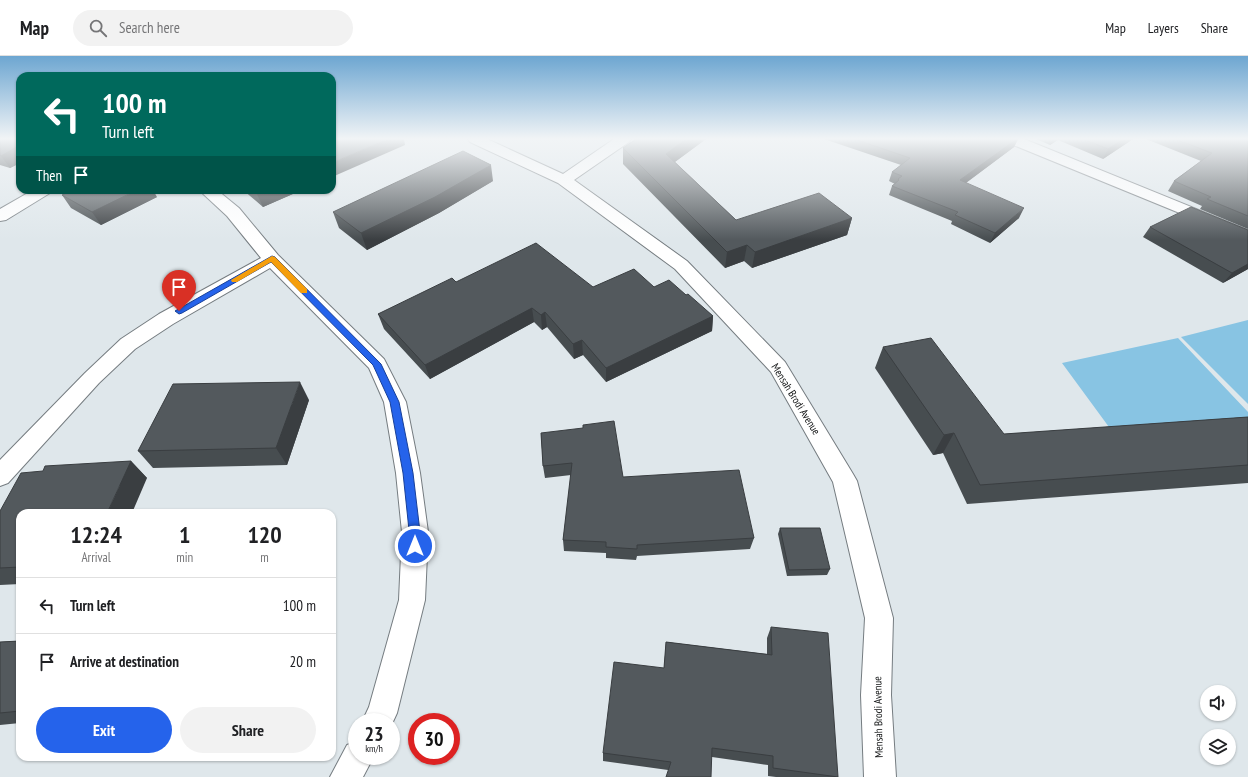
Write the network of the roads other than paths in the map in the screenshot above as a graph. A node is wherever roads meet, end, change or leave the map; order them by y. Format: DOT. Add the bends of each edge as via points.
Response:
graph roads {
  1 [pos="548,173"];
  2 [pos="575,173"];
  3 [pos="1093,173"];
  4 [pos="564,180"];
  5 [pos="37,194"];
  6 [pos="212,194"];
  7 [pos="0,216"];
  8 [pos="1248,236"];
  9 [pos="272,259"];
  10 [pos="0,476"];
  11 [pos="382,713"];
  12 [pos="353,765"];
  13 [pos="346,777"];
  14 [pos="880,777"];
  1 -- 4 [label="street, Mensah Brodi Avenue"];
  2 -- 4 [label="street"];
  3 -- 8 [label="street"];
  4 -- 14 [label="street, Mensah Brodi Avenue" via="681,265 778,367 845,481 879,618 876,695"];
  5 -- 7 [label="street"];
  6 -- 9 [label="street" via="233,212"];
  9 -- 10 [label="street" via="166,319 128,344 92,378"];
  9 -- 11 [label="street" via="377,364 395,402 408,473 415,532 412,600"];
  12 -- 13 [label="street"];
}
